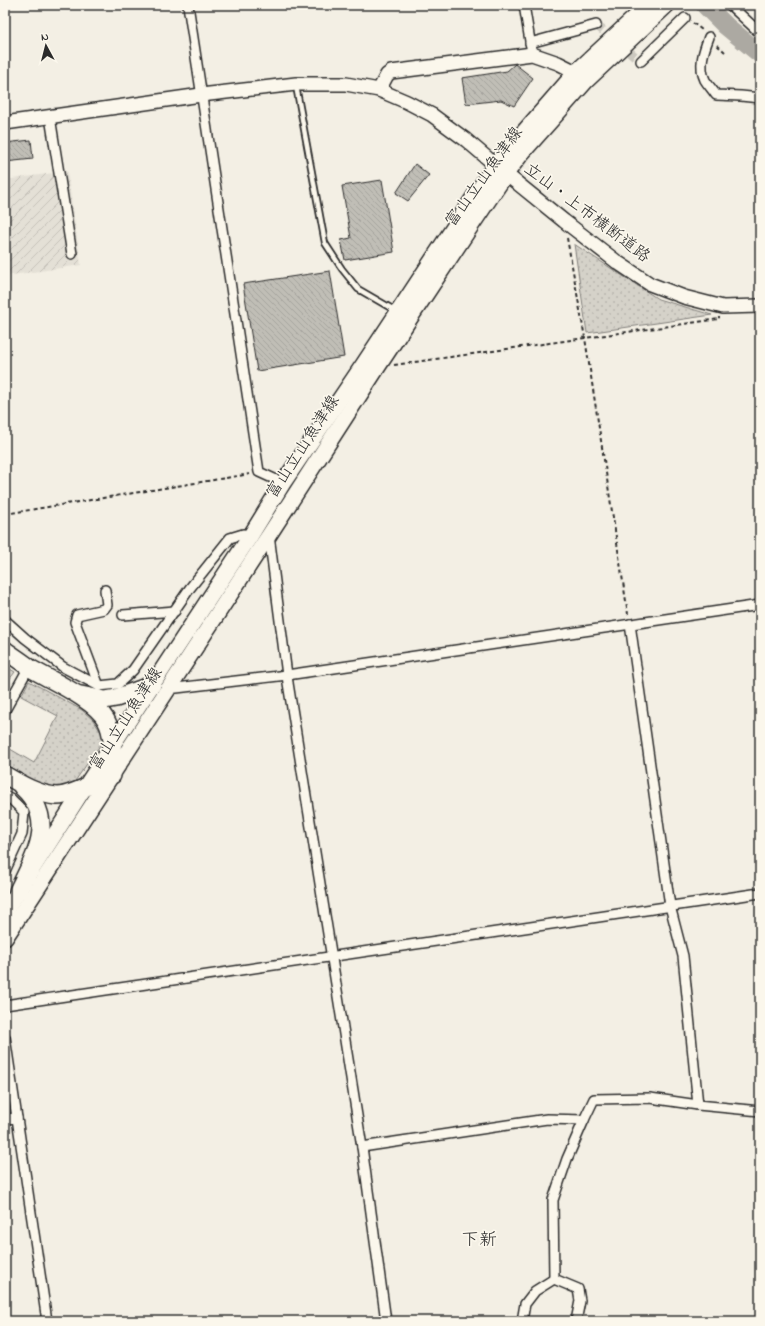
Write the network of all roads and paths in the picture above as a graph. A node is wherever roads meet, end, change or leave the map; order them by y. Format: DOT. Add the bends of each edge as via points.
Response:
graph roads {
  1 [pos="188,5"];
  2 [pos="524,5"];
  3 [pos="648,5"];
  4 [pos="667,5"];
  5 [pos="730,5"];
  6 [pos="685,18"];
  7 [pos="596,25"];
  8 [pos="760,33"];
  9 [pos="709,37"];
  10 [pos="531,48"];
  11 [pos="726,52"];
  12 [pos="641,61"];
  13 [pos="576,72"];
  14 [pos="296,84"];
  15 [pos="379,90"];
  16 [pos="201,95"];
  17 [pos="760,98"];
  18 [pos="50,117"];
  19 [pos="5,123"];
  20 [pos="501,170"];
  21 [pos="564,221"];
  22 [pos="72,254"];
  23 [pos="760,306"];
  24 [pos="723,307"];
  25 [pos="397,312"];
  26 [pos="585,338"];
  27 [pos="379,365"];
  28 [pos="259,472"];
  29 [pos="283,483"];
  30 [pos="5,514"];
  31 [pos="251,535"];
  32 [pos="269,535"];
  33 [pos="106,590"];
  34 [pos="760,605"];
  35 [pos="175,611"];
  36 [pos="123,615"];
  37 [pos="5,620"];
  38 [pos="630,624"];
  39 [pos="5,650"];
  40 [pos="29,667"];
  41 [pos="288,675"];
  42 [pos="99,686"];
  43 [pos="160,687"];
  44 [pos="75,694"];
  45 [pos="5,710"];
  46 [pos="112,746"];
  47 [pos="112,775"];
  48 [pos="11,779"];
  49 [pos="85,787"];
  50 [pos="5,796"];
  51 [pos="5,870"];
  52 [pos="18,891"];
  53 [pos="760,893"];
  54 [pos="670,906"];
  55 [pos="5,912"];
  56 [pos="5,938"];
  57 [pos="332,957"];
  58 [pos="5,1006"];
  59 [pos="5,1037"];
  60 [pos="698,1105"];
  61 [pos="760,1111"];
  62 [pos="17,1118"];
  63 [pos="5,1119"];
  64 [pos="584,1120"];
  65 [pos="362,1147"];
  66 [pos="554,1279"];
  67 [pos="47,1321"];
  68 [pos="386,1321"];
  69 [pos="522,1321"];
  70 [pos="576,1321"];
  1 -- 16 [label="street"];
  2 -- 10 [label="street"];
  3 -- 13 [label="main road, 富山立山魚津線"];
  4 -- 20 [label="main road, 富山立山魚津線" via="586,81 527,148"];
  5 -- 8 [label="street"];
  6 -- 9 [label="path"];
  6 -- 12 [label="street"];
  7 -- 10 [label="street"];
  9 -- 11 [label="path"];
  9 -- 17 [label="street" via="703,52 702,65 705,80 716,95"];
  10 -- 13 [label="street"];
  10 -- 15 [label="street" via="392,72 386,75"];
  13 -- 20 [label="main road, 富山立山魚津線"];
  14 -- 15 [label="street, 立山・上市横断道路" via="346,84"];
  14 -- 16 [label="street, 立山・上市横断道路"];
  14 -- 25 [label="lane" via="325,243 358,289"];
  15 -- 20 [label="street, 立山・上市横断道路" via="432,115"];
  16 -- 18 [label="street, 立山・上市横断道路"];
  16 -- 28 [label="street"];
  18 -- 19 [label="street, 立山・上市横断道路"];
  18 -- 22 [label="street"];
  20 -- 21 [label="street, 立山・上市横断道路"];
  20 -- 25 [label="main road, 富山立山魚津線"];
  20 -- 27 [label="main road, 富山立山魚津線" via="471,226"];
  21 -- 24 [label="street, 立山・上市横断道路" via="650,284 684,297"];
  21 -- 26 [label="path"];
  23 -- 24 [label="street, 立山・上市横断道路"];
  24 -- 26 [label="path" via="719,319"];
  25 -- 29 [label="main road, 富山立山魚津線"];
  26 -- 27 [label="path" via="400,365"];
  26 -- 38 [label="path"];
  27 -- 32 [label="main road, 富山立山魚津線"];
  28 -- 29 [label="street"];
  28 -- 30 [label="path"];
  29 -- 31 [label="main road, 富山立山魚津線"];
  31 -- 35 [label="street" via="243,534 230,538"];
  31 -- 43 [label="main road, 富山立山魚津線"];
  32 -- 41 [label="street"];
  32 -- 43 [label="main road, 富山立山魚津線"];
  33 -- 42 [label="street" via="107,605 104,609 77,615 75,622"];
  34 -- 38 [label="street"];
  35 -- 36 [label="street"];
  35 -- 42 [label="street" via="133,670 118,684"];
  37 -- 42 [label="street" via="63,667"];
  38 -- 41 [label="street"];
  38 -- 54 [label="street"];
  39 -- 40 [label="highway"];
  40 -- 44 [label="highway"];
  40 -- 45 [label="street"];
  41 -- 43 [label="street"];
  41 -- 57 [label="street"];
  43 -- 44 [label="highway" via="105,700"];
  43 -- 46 [label="main road, 富山立山魚津線"];
  43 -- 47 [label="main road, 富山立山魚津線"];
  44 -- 46 [label="highway" via="93,706 106,720"];
  46 -- 47 [label="highway"];
  46 -- 49 [label="main road, 富山立山魚津線"];
  47 -- 49 [label="highway"];
  47 -- 56 [label="main road, 富山立山魚津線"];
  48 -- 49 [label="highway" via="48,795 58,796"];
  48 -- 52 [label="highway" via="30,794 42,824 40,841"];
  49 -- 52 [label="main road, 富山立山魚津線"];
  50 -- 51 [label="street" via="24,812 22,834"];
  52 -- 55 [label="main road, 富山立山魚津線"];
  53 -- 54 [label="street"];
  54 -- 57 [label="street"];
  54 -- 60 [label="street" via="683,956"];
  57 -- 58 [label="street"];
  57 -- 65 [label="street"];
  59 -- 62 [label="street"];
  60 -- 61 [label="street"];
  60 -- 64 [label="street" via="650,1098 594,1099"];
  62 -- 63 [label="street"];
  62 -- 67 [label="street"];
  64 -- 65 [label="street" via="547,1119"];
  64 -- 66 [label="street" via="553,1200"];
  65 -- 68 [label="street"];
  66 -- 69 [label="street" via="535,1291 524,1304"];
  66 -- 70 [label="street" via="578,1289 580,1301"];
}
